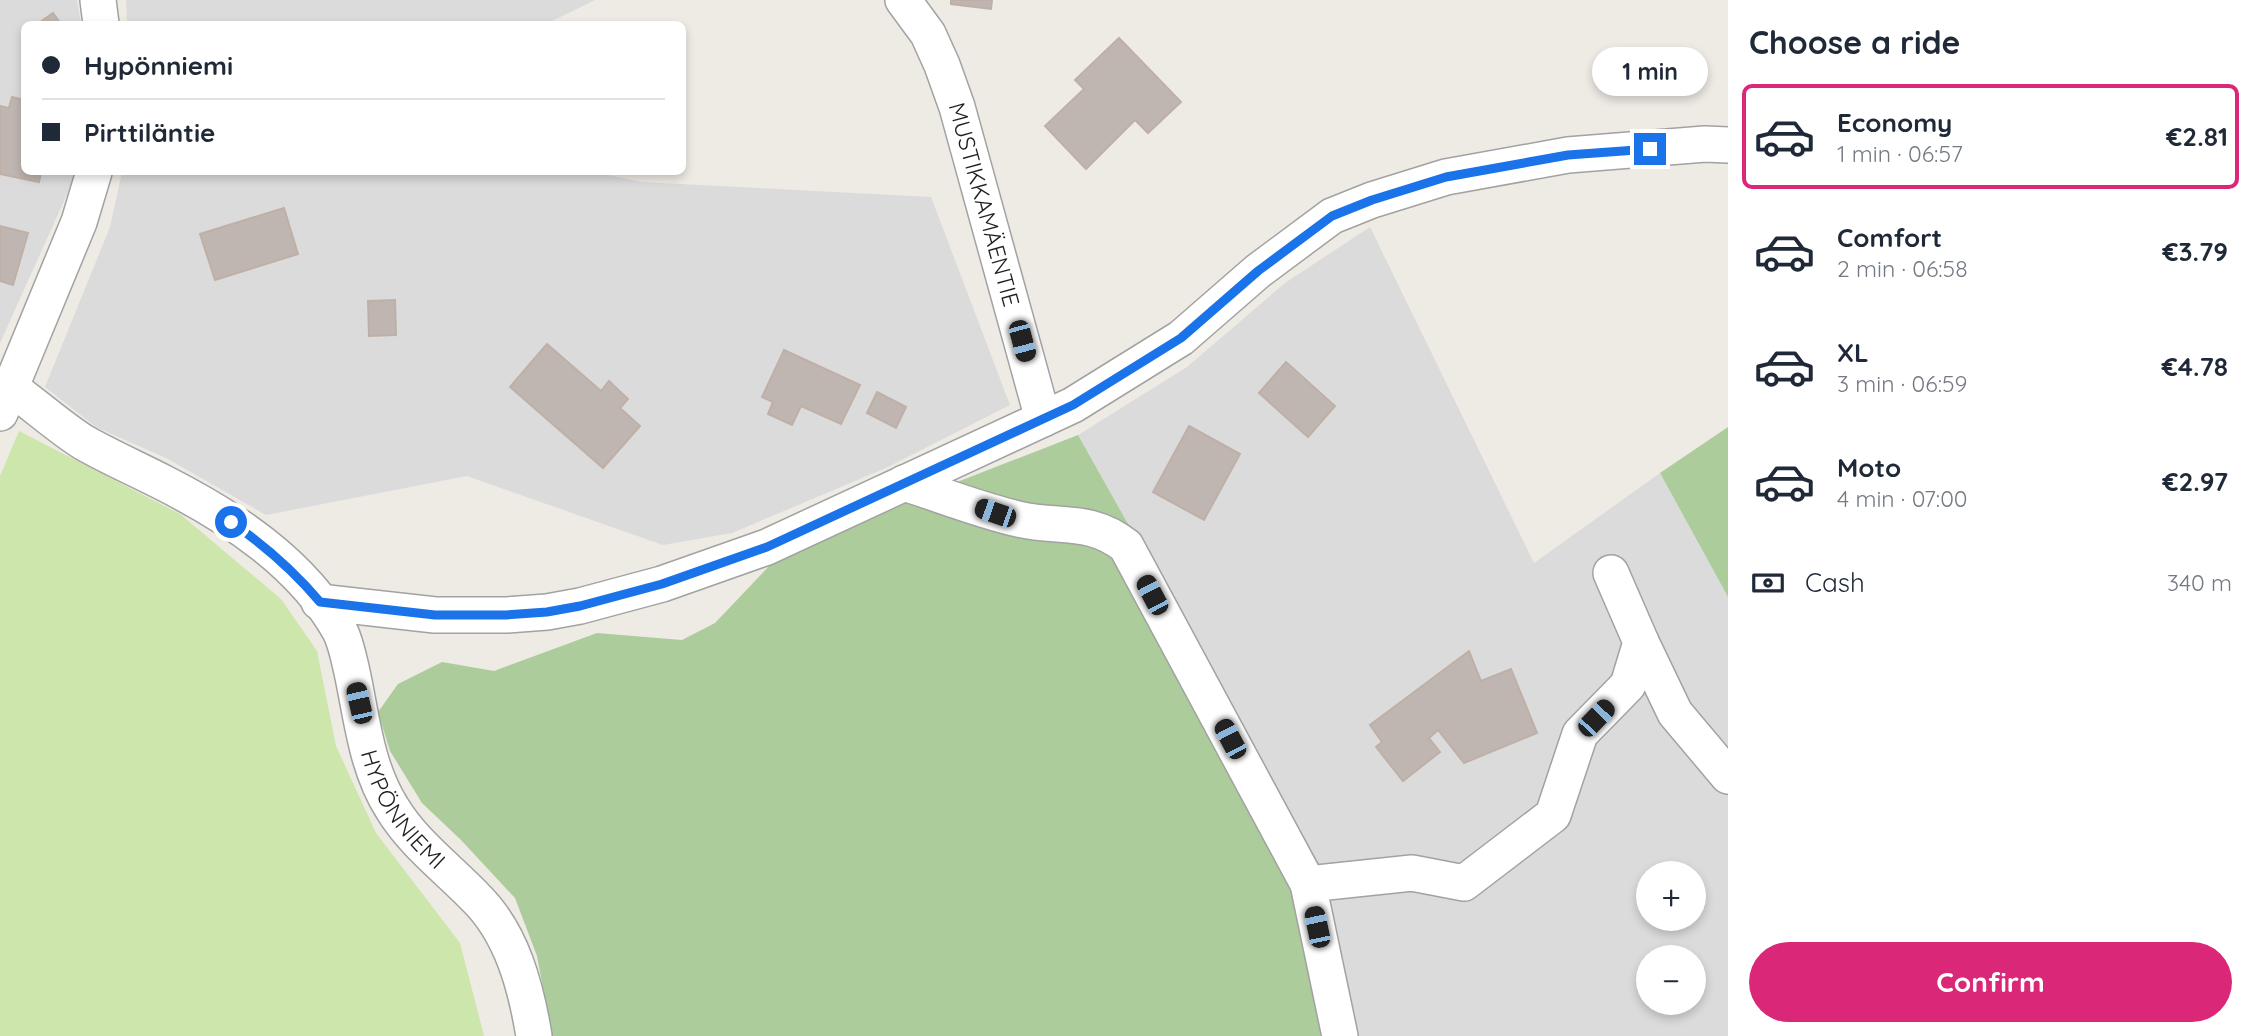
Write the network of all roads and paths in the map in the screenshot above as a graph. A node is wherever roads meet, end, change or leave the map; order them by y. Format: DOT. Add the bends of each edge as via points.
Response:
graph roads {
  1 [pos="98,0"];
  2 [pos="903,0"];
  3 [pos="102,21"];
  4 [pos="1728,145"];
  5 [pos="93,175"];
  6 [pos="6,400"];
  7 [pos="1044,419"];
  8 [pos="904,482"];
  9 [pos="1611,573"];
  10 [pos="320,602"];
  11 [pos="1640,642"];
  12 [pos="1728,776"];
  13 [pos="1308,884"];
  14 [pos="534,1036"];
  15 [pos="1340,1036"];
  1 -- 3 [label="street"];
  2 -- 7 [label="street, MUSTIKKAMÄENTIE" via="928,34 953,96"];
  4 -- 7 [label="street" via="1568,155 1415,186 1332,216 1258,271 1181,338"];
  5 -- 6 [label="street" via="79,222"];
  6 -- 10 [label="street, HYPÖNNIEMI" via="211,508 251,536"];
  7 -- 8 [label="street"];
  8 -- 10 [label="street" via="767,547 662,584 580,606 474,616"];
  8 -- 13 [label="street" via="1015,519 1083,526 1110,534 1126,546"];
  9 -- 11 [label="street"];
  10 -- 14 [label="street, HYPÖNNIEMI" via="341,633 368,754 391,808 425,849 478,899 508,942 528,998"];
  11 -- 12 [label="street" via="1675,713"];
  11 -- 13 [label="street" via="1628,685 1580,734 1553,815 1464,883 1412,873"];
  13 -- 15 [label="street"];
}
